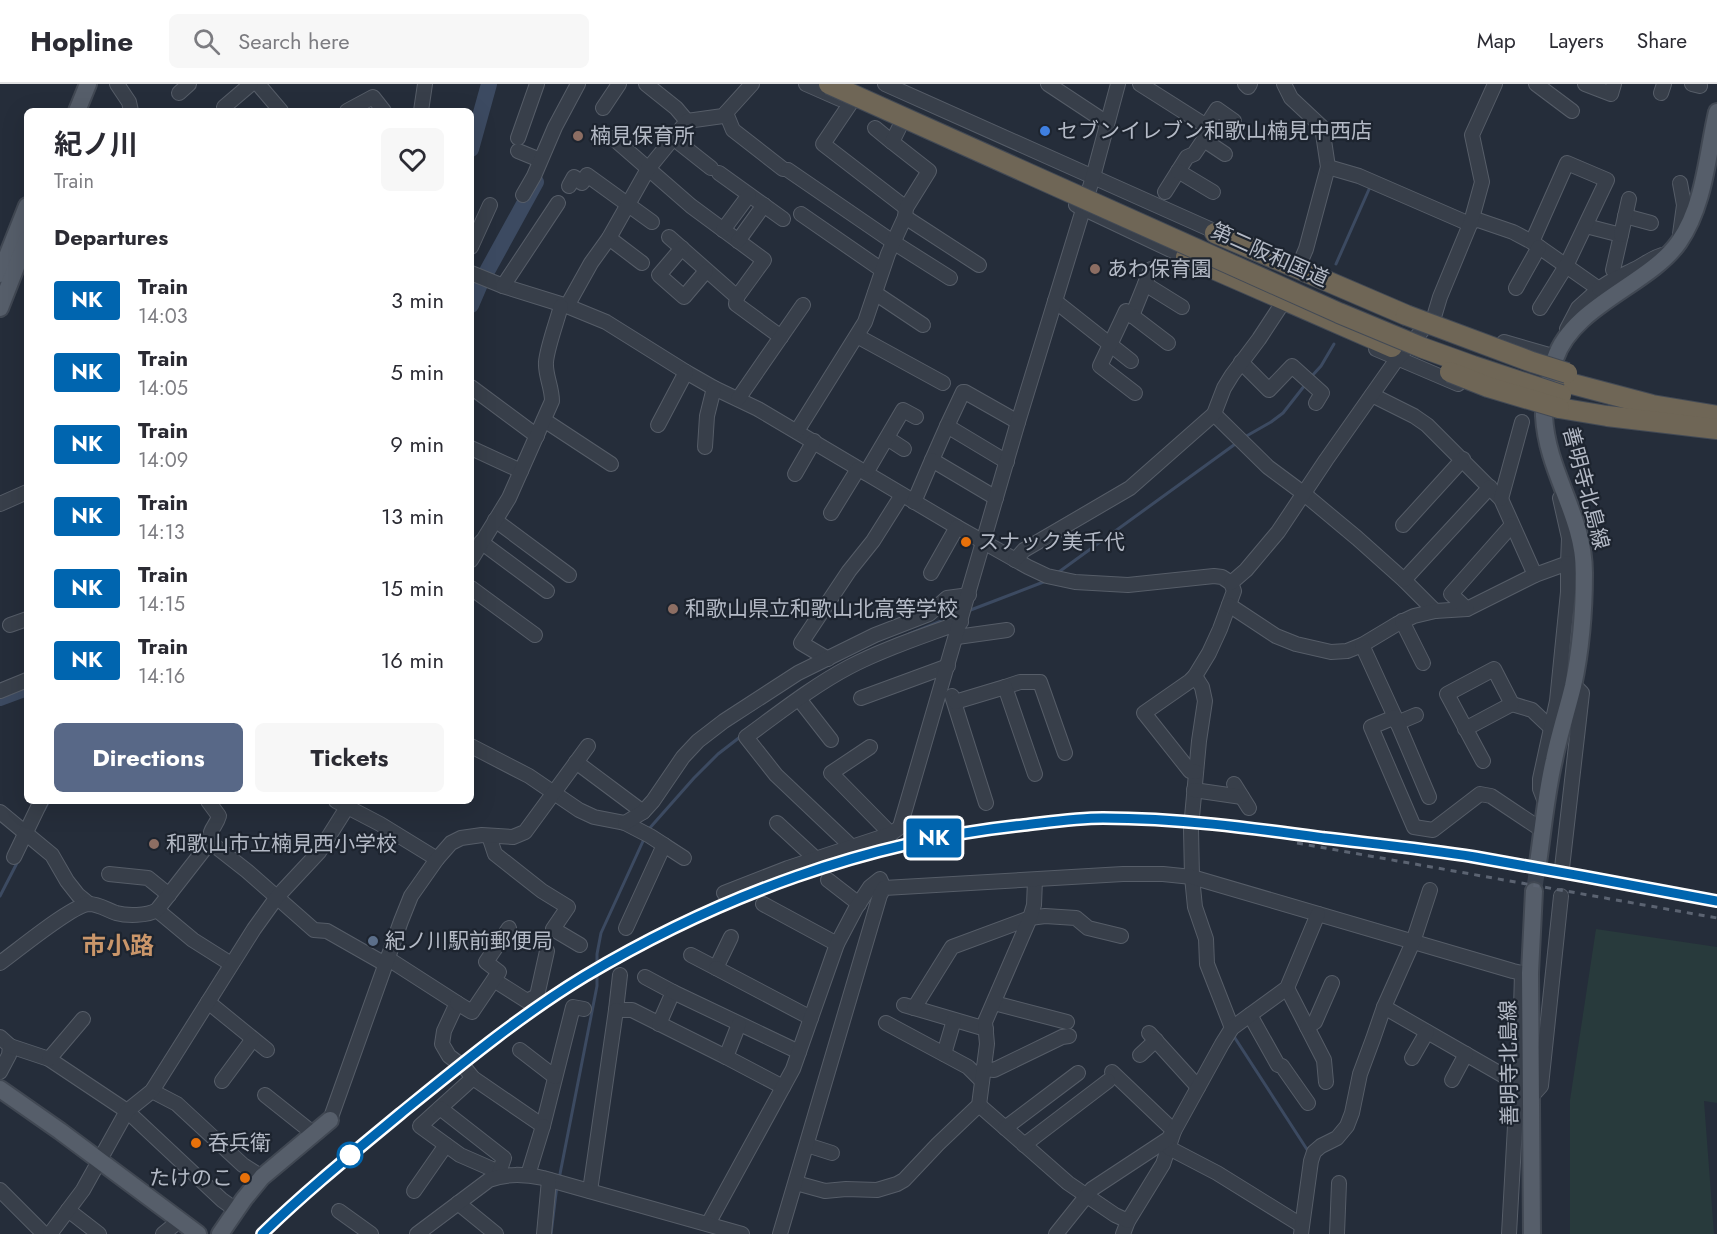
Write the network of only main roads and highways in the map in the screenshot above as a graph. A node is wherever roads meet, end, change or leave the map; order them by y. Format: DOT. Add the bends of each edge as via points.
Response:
graph roads {
  1 [pos="76,84"];
  2 [pos="88,84"];
  3 [pos="829,84"];
  4 [pos="861,84"];
  5 [pos="66,108"];
  6 [pos="78,108"];
  7 [pos="1717,112"];
  8 [pos="24,214"];
  9 [pos="1215,233"];
  10 [pos="24,247"];
  11 [pos="1186,257"];
  12 [pos="0,274"];
  13 [pos="0,308"];
  14 [pos="1559,388"];
  15 [pos="1610,401"];
  16 [pos="1717,408"];
  17 [pos="1713,424"];
  18 [pos="1538,863"];
  19 [pos="1534,891"];
  20 [pos="0,1089"];
  21 [pos="330,1120"];
  22 [pos="1532,1227"];
  23 [pos="198,1234"];
  24 [pos="220,1234"];
  1 -- 5 [label="main road"];
  2 -- 6 [label="main road"];
  3 -- 14 [label="highway, 第二阪和国道, bridge" via="1422,348"];
  4 -- 14 [label="highway, 第二阪和国道" via="1345,301"];
  7 -- 14 [label="main road" via="1703,184 1673,248 1586,316 1569,335"];
  8 -- 12 [label="main road"];
  9 -- 14 [label="highway, bridge" via="1406,315 1532,362"];
  10 -- 13 [label="main road"];
  11 -- 14 [label="highway, bridge" via="1394,353 1488,387"];
  14 -- 15 [label="highway, 第二阪和国道"];
  14 -- 18 [label="main road, 善明寺北島線" via="1548,442 1582,548 1582,622 1573,684 1553,762"];
  15 -- 16 [label="highway"];
  15 -- 17 [label="highway"];
  19 -- 22 [label="main road, 善明寺北島線" via="1526,973 1532,1096"];
  20 -- 23 [label="main road"];
  21 -- 24 [label="main road" via="262,1177"];
}
